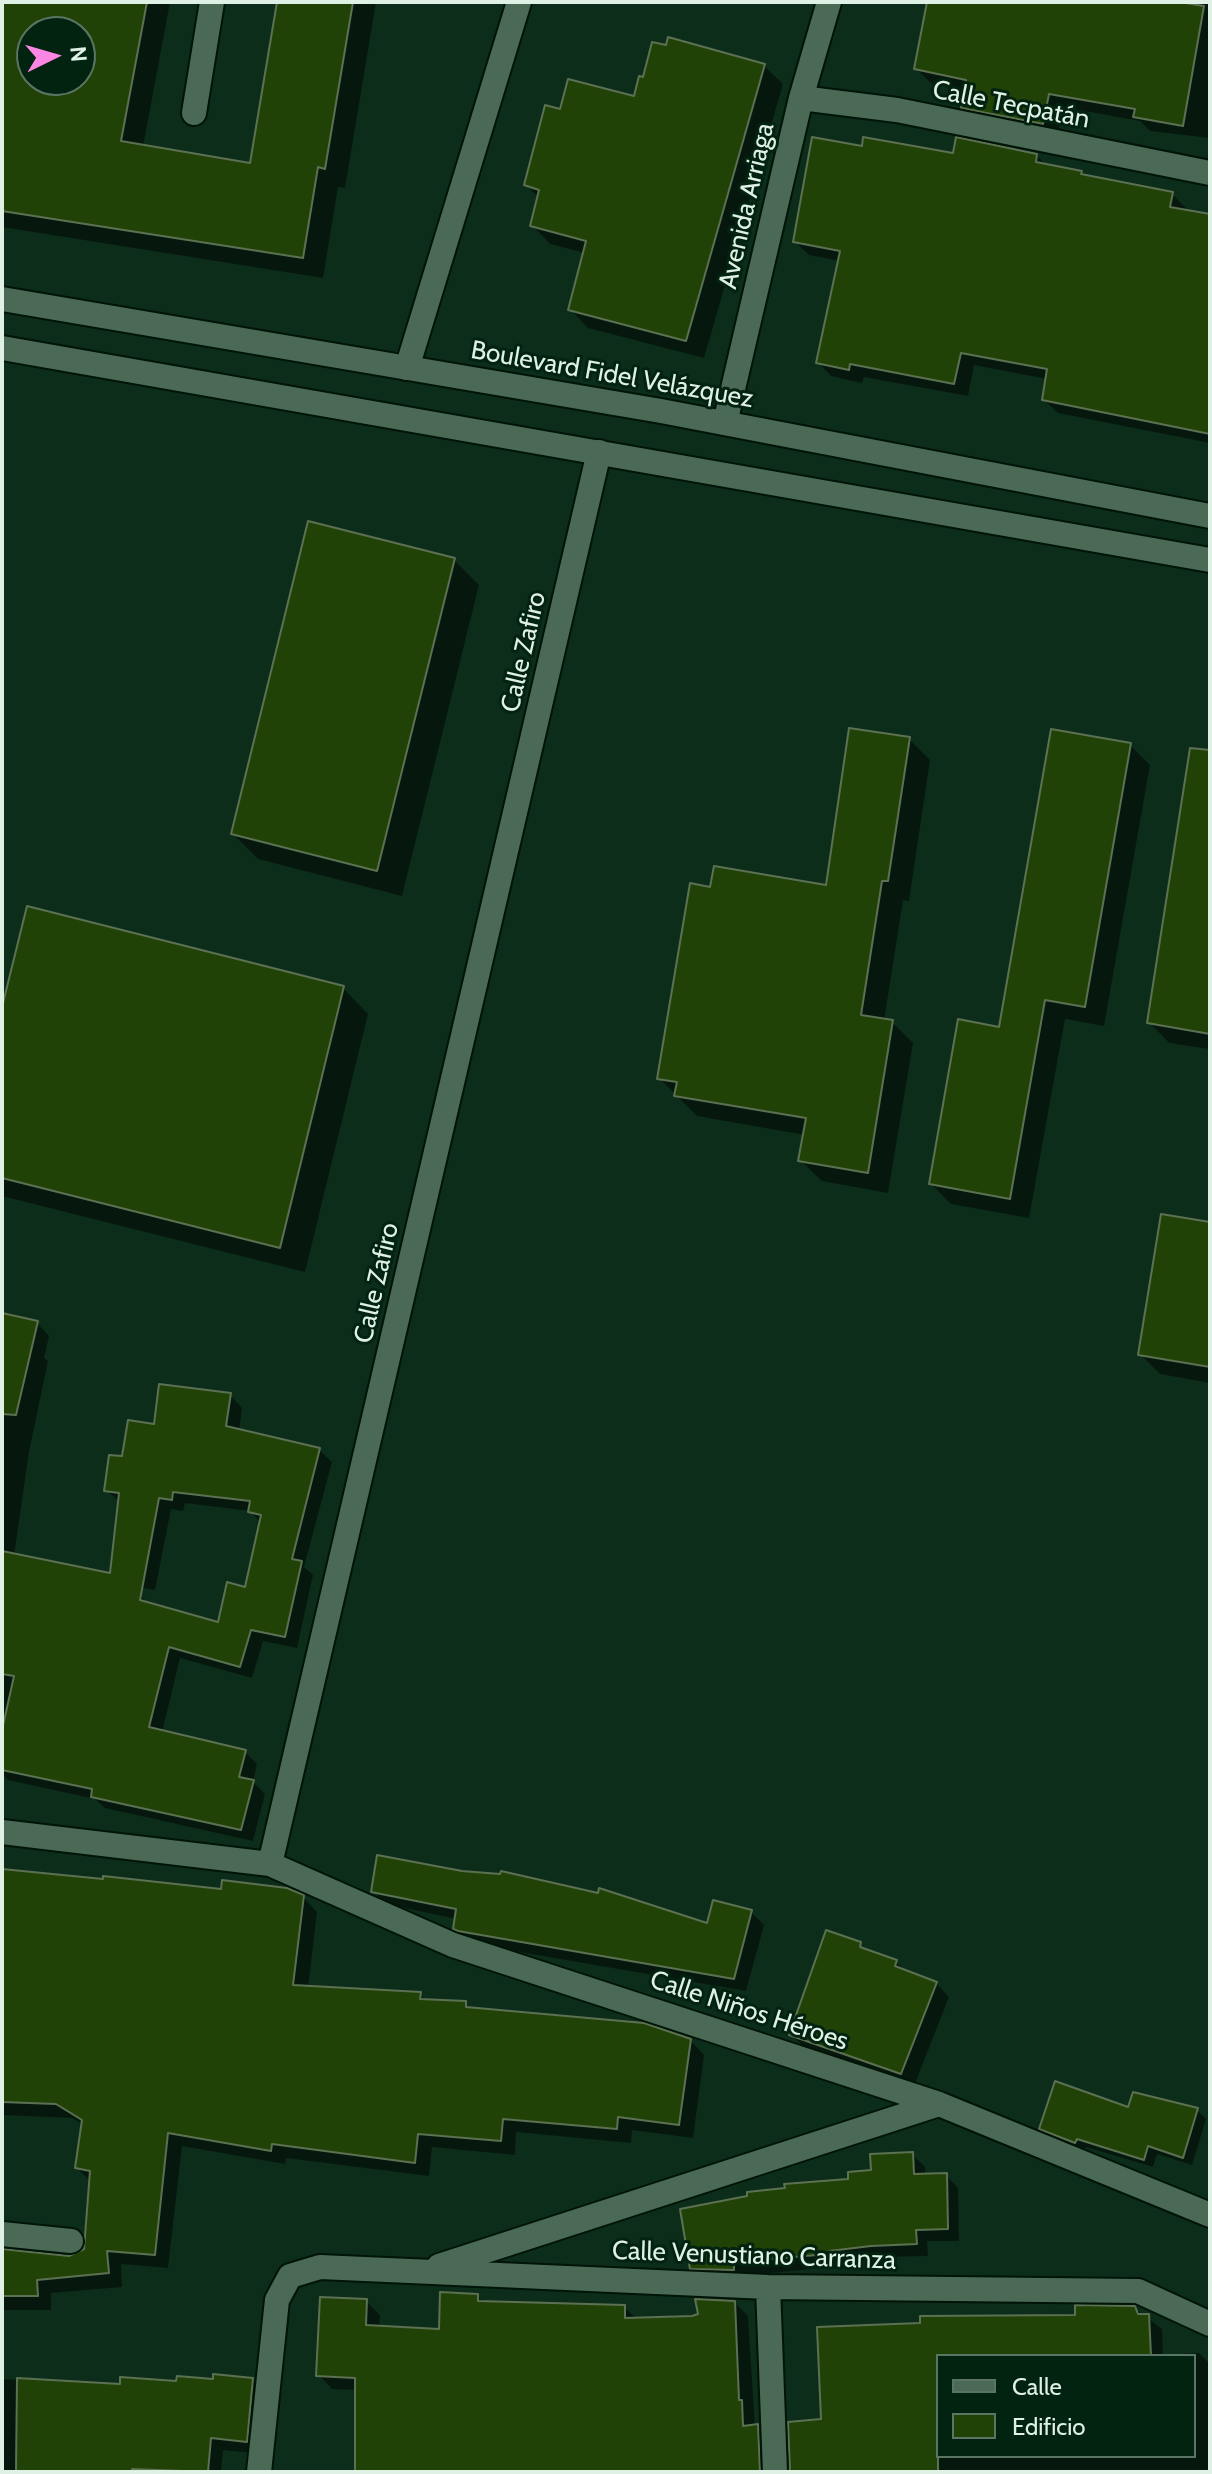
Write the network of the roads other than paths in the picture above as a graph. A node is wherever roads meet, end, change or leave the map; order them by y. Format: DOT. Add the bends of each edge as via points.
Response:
graph roads {
  1 [pos="212,2"];
  2 [pos="519,2"];
  3 [pos="829,2"];
  4 [pos="801,98"];
  5 [pos="194,113"];
  6 [pos="1210,173"];
  7 [pos="2,299"];
  8 [pos="2,348"];
  9 [pos="407,368"];
  10 [pos="725,423"];
  11 [pos="599,452"];
  12 [pos="1210,516"];
  13 [pos="1210,560"];
  14 [pos="2,1832"];
  15 [pos="270,1864"];
  16 [pos="939,2104"];
  17 [pos="1210,2215"];
  18 [pos="2,2234"];
  19 [pos="71,2241"];
  20 [pos="424,2271"];
  21 [pos="768,2287"];
  22 [pos="1210,2324"];
  23 [pos="259,2472"];
  24 [pos="775,2472"];
  1 -- 5 [label="street"];
  2 -- 9 [label="street"];
  3 -- 4 [label="street, Avenida Arriaga"];
  4 -- 6 [label="street, Calle Tecpatán" via="897,110"];
  4 -- 10 [label="street, Avenida Arriaga"];
  7 -- 9 [label="street, Boulevard Fidel Velázquez"];
  8 -- 11 [label="street"];
  9 -- 10 [label="street, Boulevard Fidel Velázquez"];
  10 -- 12 [label="street, Boulevard Fidel Velázquez"];
  11 -- 13 [label="street"];
  11 -- 15 [label="street, Calle Zafiro"];
  14 -- 15 [label="street"];
  15 -- 16 [label="street, Calle Niños Héroes" via="453,1945"];
  16 -- 17 [label="street, Calle Niños Héroes"];
  16 -- 20 [label="street"];
  18 -- 19 [label="street"];
  20 -- 21 [label="street, Calle Venustiano Carranza"];
  20 -- 23 [label="street, Calle Venustiano Carranza" via="320,2267 290,2276 277,2300"];
  21 -- 22 [label="street, Calle Venustiano Carranza" via="1138,2291"];
  21 -- 24 [label="street"];
}
